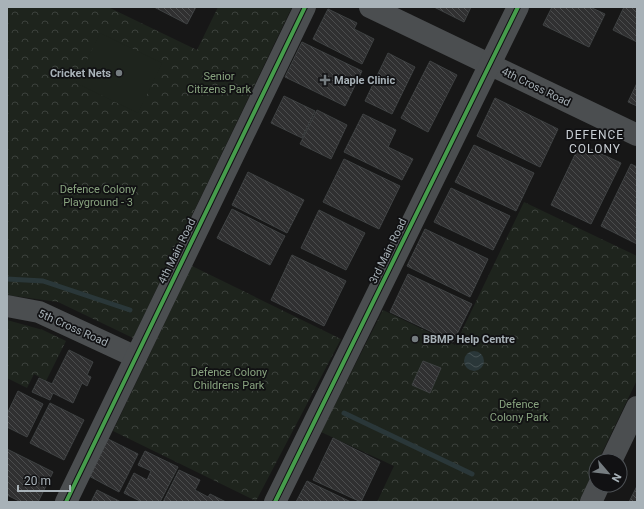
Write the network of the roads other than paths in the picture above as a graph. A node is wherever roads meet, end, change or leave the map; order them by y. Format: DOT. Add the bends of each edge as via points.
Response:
graph roads {
  1 [pos="304,7"];
  2 [pos="370,7"];
  3 [pos="518,7"];
  4 [pos="490,64"];
  5 [pos="637,135"];
  6 [pos="7,306"];
  7 [pos="136,357"];
  8 [pos="637,408"];
  9 [pos="615,453"];
  10 [pos="595,493"];
  11 [pos="66,502"];
  12 [pos="275,502"];
  13 [pos="590,502"];
  1 -- 7 [label="street, 4th Main Road"];
  2 -- 4 [label="street, 4th Cross Road"];
  3 -- 4 [label="street, 3rd Main Road"];
  4 -- 5 [label="street, 4th Cross Road"];
  4 -- 12 [label="street, 3rd Main Road"];
  6 -- 7 [label="street, 5th Cross Road" via="39,312"];
  7 -- 11 [label="street, 4th Main Road"];
  8 -- 9 [label="street"];
  10 -- 13 [label="street"];
}
